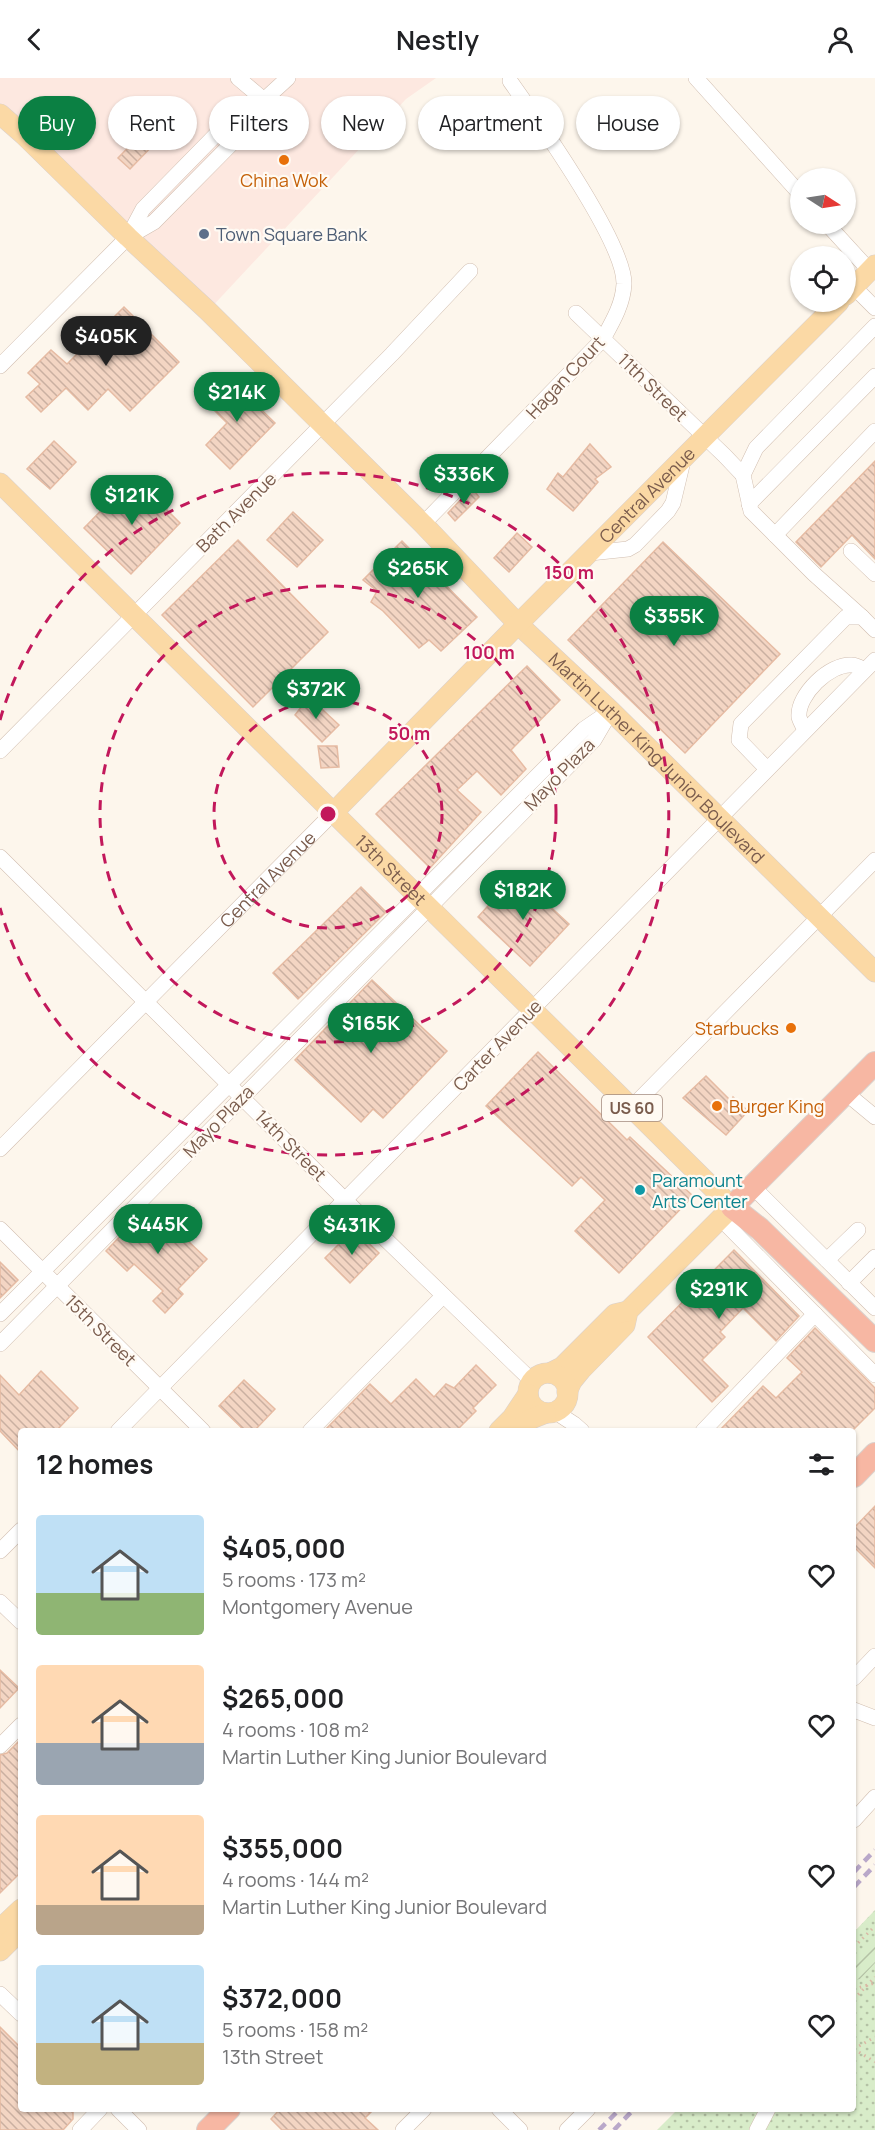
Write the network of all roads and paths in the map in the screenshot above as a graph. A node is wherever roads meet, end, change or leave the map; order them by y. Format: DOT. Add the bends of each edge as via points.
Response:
graph roads {
  1 [pos="238,78"];
  2 [pos="288,78"];
  3 [pos="696,78"];
  4 [pos="510,81"];
  5 [pos="259,96"];
  6 [pos="268,96"];
  7 [pos="0,114"];
  8 [pos="225,150"];
  9 [pos="790,183"];
  10 [pos="837,234"];
  11 [pos="128,237"];
  12 [pos="872,268"];
  13 [pos="470,271"];
  14 [pos="856,285"];
  15 [pos="856,295"];
  16 [pos="875,308"];
  17 [pos="829,312"];
  18 [pos="576,313"];
  19 [pos="875,326"];
  20 [pos="603,339"];
  21 [pos="0,366"];
  22 [pos="875,376"];
  23 [pos="323,424"];
  24 [pos="875,431"];
  25 [pos="704,437"];
  26 [pos="684,457"];
  27 [pos="743,476"];
  28 [pos="0,483"];
  29 [pos="749,504"];
  30 [pos="423,524"];
  31 [pos="776,535"];
  32 [pos="851,551"];
  33 [pos="590,553"];
  34 [pos="875,574"];
  35 [pos="135,615"];
  36 [pos="862,617"];
  37 [pos="518,624"];
  38 [pos="875,630"];
  39 [pos="870,665"];
  40 [pos="611,711"];
  41 [pos="805,730"];
  42 [pos="0,751"];
  43 [pos="767,769"];
  44 [pos="333,813"];
  45 [pos="721,819"];
  46 [pos="0,857"];
  47 [pos="875,860"];
  48 [pos="424,901"];
  49 [pos="819,917"];
  50 [pos="875,972"];
  51 [pos="146,1001"];
  52 [pos="532,1009"];
  53 [pos="875,1063"];
  54 [pos="230,1084"];
  55 [pos="846,1093"];
  56 [pos="242,1096"];
  57 [pos="631,1108"];
  58 [pos="875,1117"];
  59 [pos="0,1149"];
  60 [pos="753,1186"];
  61 [pos="346,1201"];
  62 [pos="726,1213"];
  63 [pos="0,1229"];
  64 [pos="858,1230"];
  65 [pos="875,1257"];
  66 [pos="827,1260"];
  67 [pos="42,1271"];
  68 [pos="849,1283"];
  69 [pos="57,1286"];
  70 [pos="443,1296"];
  71 [pos="875,1308"];
  72 [pos="628,1311"];
  73 [pos="0,1314"];
  74 [pos="815,1314"];
  75 [pos="875,1341"];
  76 [pos="0,1344"];
  77 [pos="550,1373"];
  78 [pos="875,1375"];
  79 [pos="530,1388"];
  80 [pos="160,1389"];
  81 [pos="558,1404"];
  82 [pos="578,1427"];
  83 [pos="121,1428"];
  84 [pos="200,1428"];
  85 [pos="313,1428"];
  86 [pos="502,1428"];
  87 [pos="521,1428"];
  88 [pos="707,1428"];
  89 [pos="875,1454"];
  90 [pos="856,1474"];
  91 [pos="18,1533"];
  92 [pos="0,1551"];
  93 [pos="0,1602"];
  94 [pos="18,1619"];
  95 [pos="875,1656"];
  96 [pos="856,1676"];
  97 [pos="856,1711"];
  98 [pos="875,1718"];
  99 [pos="18,1728"];
  100 [pos="0,1746"];
  101 [pos="875,1797"];
  102 [pos="856,1818"];
  103 [pos="18,1912"];
  104 [pos="875,1926"];
  105 [pos="0,1929"];
  106 [pos="18,1933"];
  107 [pos="856,1945"];
  108 [pos="0,1952"];
  109 [pos="875,1977"];
  110 [pos="875,1983"];
  111 [pos="867,1986"];
  112 [pos="856,1989"];
  113 [pos="0,1994"];
  114 [pos="856,1997"];
  115 [pos="18,2011"];
  116 [pos="875,2037"];
  117 [pos="856,2048"];
  118 [pos="856,2050"];
  119 [pos="875,2062"];
  120 [pos="97,2112"];
  121 [pos="121,2112"];
  122 [pos="226,2112"];
  123 [pos="421,2112"];
  124 [pos="501,2112"];
  125 [pos="585,2112"];
  126 [pos="766,2112"];
  127 [pos="80,2130"];
  128 [pos="139,2130"];
  129 [pos="208,2130"];
  130 [pos="403,2130"];
  131 [pos="520,2130"];
  132 [pos="567,2130"];
  133 [pos="757,2130"];
  1 -- 5 [label="street"];
  2 -- 6 [label="street"];
  3 -- 9 [label="street"];
  4 -- 20 [label="street, Hagan Court" via="598,217 621,262 622,301"];
  7 -- 11 [label="main road, Martin Luther King Junior Boulevard"];
  8 -- 11 [label="street" via="154,222"];
  10 -- 12 [label="street"];
  11 -- 21 [label="street"];
  11 -- 23 [label="main road, Martin Luther King Junior Boulevard"];
  12 -- 14 [label="main road"];
  13 -- 23 [label="street, Bath Avenue"];
  15 -- 16 [label="street"];
  17 -- 25 [label="main road, Central Avenue"];
  18 -- 20 [label="street, 11th Street"];
  19 -- 27 [label="street" via="756,448"];
  20 -- 25 [label="street, 11th Street"];
  20 -- 30 [label="street, Hagan Court"];
  22 -- 29 [label="street"];
  23 -- 30 [label="main road, Martin Luther King Junior Boulevard"];
  23 -- 35 [label="street, Bath Avenue"];
  24 -- 31 [label="street"];
  25 -- 26 [label="main road, Central Avenue"];
  25 -- 27 [label="street, 11th Street"];
  26 -- 33 [label="main road, Central Avenue"];
  26 -- 33 [label="street" via="673,503 635,545"];
  27 -- 29 [label="street"];
  28 -- 35 [label="main road, 13th Street / US 60"];
  29 -- 31 [label="street" via="751,511"];
  30 -- 37 [label="main road, Martin Luther King Junior Boulevard"];
  31 -- 36 [label="street"];
  32 -- 34 [label="street"];
  33 -- 37 [label="main road, Central Avenue"];
  35 -- 42 [label="street, Bath Avenue"];
  35 -- 44 [label="main road, 13th Street / US 60"];
  36 -- 38 [label="street"];
  36 -- 43 [label="street" via="846,617 741,724 739,740"];
  37 -- 40 [label="main road, Martin Luther King Junior Boulevard"];
  37 -- 44 [label="main road, Central Avenue"];
  39 -- 41 [label="street, Carter Avenue"];
  39 -- 41 [label="street" via="846,665 821,678 803,701 799,718"];
  40 -- 45 [label="main road, Martin Luther King Junior Boulevard"];
  40 -- 48 [label="street, Mayo Plaza" via="594,740"];
  41 -- 43 [label="street, Carter Avenue"];
  43 -- 45 [label="street, Carter Avenue"];
  44 -- 48 [label="main road, 13th Street / US 60"];
  44 -- 51 [label="street, Central Avenue"];
  45 -- 49 [label="main road, Martin Luther King Junior Boulevard"];
  45 -- 52 [label="street, Carter Avenue"];
  46 -- 51 [label="street, 14th Street"];
  47 -- 49 [label="street"];
  48 -- 52 [label="main road, 13th Street / US 60"];
  48 -- 54 [label="street, Mayo Plaza"];
  48 -- 56 [label="street, Mayo Plaza"];
  49 -- 50 [label="main road, Martin Luther King Junior Boulevard"];
  49 -- 57 [label="street"];
  51 -- 54 [label="street, 14th Street"];
  51 -- 59 [label="street, Central Avenue"];
  52 -- 57 [label="main road, 13th Street / US 60"];
  52 -- 61 [label="street, Carter Avenue"];
  53 -- 55 [label="highway"];
  54 -- 56 [label="street, 14th Street"];
  54 -- 67 [label="street, Mayo Plaza"];
  55 -- 58 [label="street"];
  55 -- 60 [label="highway"];
  56 -- 61 [label="street, 14th Street"];
  56 -- 69 [label="street, Mayo Plaza"];
  57 -- 62 [label="main road, 13th Street / US 60"];
  60 -- 62 [label="highway"];
  60 -- 66 [label="street"];
  61 -- 70 [label="street, 14th Street"];
  61 -- 80 [label="street, Carter Avenue"];
  62 -- 72 [label="main road"];
  62 -- 74 [label="street"];
  62 -- 75 [label="highway, 13th Street" via="760,1229"];
  63 -- 67 [label="street, 15th Street"];
  64 -- 66 [label="street"];
  65 -- 68 [label="street"];
  66 -- 68 [label="street"];
  67 -- 69 [label="street, 15th Street"];
  67 -- 73 [label="street, Mayo Plaza"];
  68 -- 71 [label="street"];
  69 -- 76 [label="street, Mayo Plaza"];
  69 -- 80 [label="street, 15th Street"];
  70 -- 79 [label="street, 14th Street"];
  70 -- 85 [label="street"];
  72 -- 77 [label="main road" via="615,1314 562,1367"];
  72 -- 81 [label="main road" via="625,1325 577,1374"];
  74 -- 78 [label="street"];
  74 -- 88 [label="street"];
  77 -- 79 [label="main road" via="537,1376"];
  77 -- 81 [label="main road" via="562,1379"];
  79 -- 81 [label="main road" via="534,1406"];
  79 -- 86 [label="main road" via="518,1411"];
  80 -- 83 [label="street, Carter Avenue"];
  80 -- 84 [label="street, 15th Street"];
  81 -- 82 [label="street"];
  81 -- 87 [label="main road"];
  89 -- 90 [label="highway"];
  91 -- 92 [label="street"];
  93 -- 94 [label="street"];
  95 -- 96 [label="street"];
  97 -- 98 [label="street"];
  99 -- 100 [label="street"];
  101 -- 102 [label="street"];
  103 -- 105 [label="main road"];
  104 -- 107 [label="path"];
  106 -- 108 [label="main road"];
  109 -- 111 [label="path"];
  110 -- 111 [label="path"];
  111 -- 112 [label="path"];
  111 -- 114 [label="path"];
  113 -- 115 [label="street"];
  116 -- 117 [label="path"];
  118 -- 119 [label="path"];
  120 -- 127 [label="street"];
  121 -- 128 [label="street"];
  122 -- 129 [label="highway"];
  123 -- 130 [label="street"];
  124 -- 131 [label="street"];
  125 -- 132 [label="street"];
  126 -- 133 [label="street"];
}
